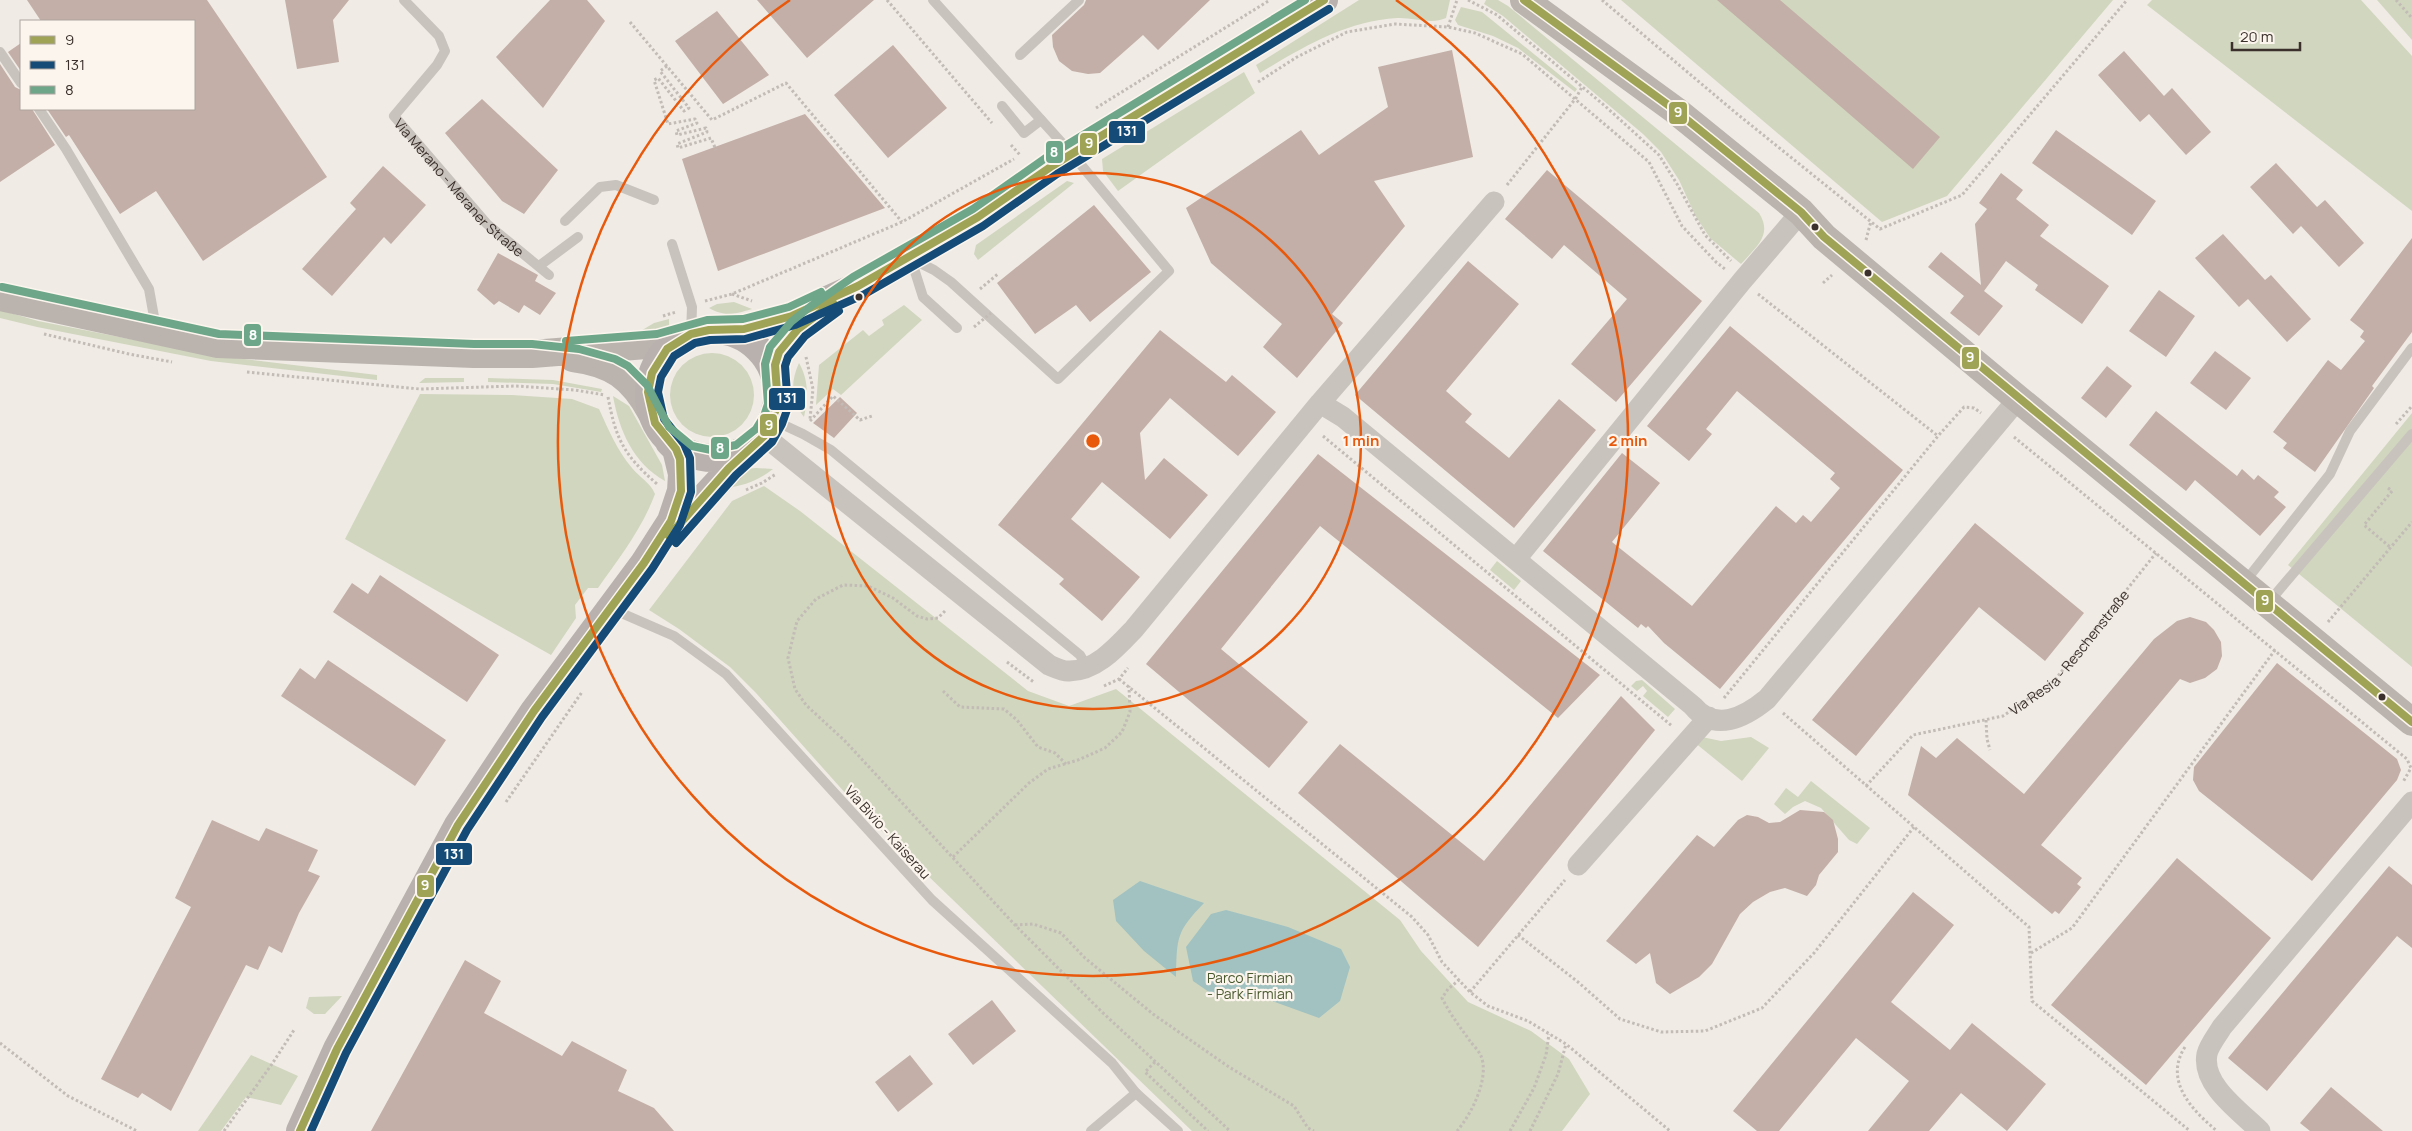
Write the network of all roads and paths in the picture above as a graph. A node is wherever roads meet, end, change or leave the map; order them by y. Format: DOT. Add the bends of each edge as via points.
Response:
graph roads {
  1 [pos="404,0"];
  2 [pos="887,0"];
  3 [pos="933,0"];
  4 [pos="1079,0"];
  5 [pos="1270,0"];
  6 [pos="1324,0"];
  7 [pos="1457,0"];
  8 [pos="1468,0"];
  9 [pos="1524,0"];
  10 [pos="1539,0"];
  11 [pos="1551,0"];
  12 [pos="1602,0"];
  13 [pos="2127,0"];
  14 [pos="2396,0"];
  15 [pos="2412,18"];
  16 [pos="630,22"];
  17 [pos="1448,27"];
  18 [pos="1592,49"];
  19 [pos="0,52"];
  20 [pos="1020,55"];
  21 [pos="667,66"];
  22 [pos="20,82"];
  23 [pos="1258,82"];
  24 [pos="1582,87"];
  25 [pos="1576,98"];
  26 [pos="1002,106"];
  27 [pos="40,110"];
  28 [pos="1088,112"];
  29 [pos="1041,120"];
  30 [pos="995,126"];
  31 [pos="1054,134"];
  32 [pos="1007,141"];
  33 [pos="716,150"];
  34 [pos="1072,154"];
  35 [pos="1020,156"];
  36 [pos="654,200"];
  37 [pos="1494,202"];
  38 [pos="1801,212"];
  39 [pos="564,221"];
  40 [pos="902,222"];
  41 [pos="578,236"];
  42 [pos="672,244"];
  43 [pos="910,258"];
  44 [pos="539,266"];
  45 [pos="1834,273"];
  46 [pos="549,275"];
  47 [pos="1742,281"];
  48 [pos="1823,283"];
  49 [pos="858,286"];
  50 [pos="732,294"];
  51 [pos="0,298"];
  52 [pos="708,300"];
  53 [pos="755,302"];
  54 [pos="991,313"];
  55 [pos="974,327"];
  56 [pos="956,328"];
  57 [pos="157,331"];
  58 [pos="726,331"];
  59 [pos="685,337"];
  60 [pos="2412,348"];
  61 [pos="532,354"];
  62 [pos="807,359"];
  63 [pos="776,374"];
  64 [pos="608,396"];
  65 [pos="2018,399"];
  66 [pos="1320,403"];
  67 [pos="651,412"];
  68 [pos="872,416"];
  69 [pos="1998,424"];
  70 [pos="768,428"];
  71 [pos="2412,434"];
  72 [pos="1323,436"];
  73 [pos="1938,436"];
  74 [pos="669,442"];
  75 [pos="779,471"];
  76 [pos="661,487"];
  77 [pos="2380,493"];
  78 [pos="737,494"];
  79 [pos="2412,522"];
  80 [pos="2391,547"];
  81 [pos="2156,553"];
  82 [pos="1516,560"];
  83 [pos="644,563"];
  84 [pos="2244,584"];
  85 [pos="2268,604"];
  86 [pos="609,608"];
  87 [pos="945,611"];
  88 [pos="2311,641"];
  89 [pos="2275,650"];
  90 [pos="1095,664"];
  91 [pos="1129,686"];
  92 [pos="583,690"];
  93 [pos="943,691"];
  94 [pos="1767,699"];
  95 [pos="1722,700"];
  96 [pos="1701,712"];
  97 [pos="1986,720"];
  98 [pos="2412,722"];
  99 [pos="1990,750"];
  100 [pos="1066,764"];
  101 [pos="1866,786"];
  102 [pos="2407,793"];
  103 [pos="505,803"];
  104 [pos="1914,827"];
  105 [pos="953,857"];
  106 [pos="1578,865"];
  107 [pos="1015,925"];
  108 [pos="1518,935"];
  109 [pos="2030,953"];
  110 [pos="1459,980"];
  111 [pos="1470,992"];
  112 [pos="294,1030"];
  113 [pos="1549,1034"];
  114 [pos="2190,1042"];
  115 [pos="0,1043"];
  116 [pos="1566,1044"];
  117 [pos="1155,1062"];
  118 [pos="1136,1093"];
  119 [pos="137,1131"];
  120 [pos="224,1131"];
  121 [pos="300,1131"];
  122 [pos="1091,1131"];
  123 [pos="1178,1131"];
  124 [pos="1208,1131"];
  125 [pos="1230,1131"];
  126 [pos="1314,1131"];
  127 [pos="1457,1131"];
  128 [pos="1510,1131"];
  129 [pos="1530,1131"];
  130 [pos="1670,1131"];
  131 [pos="2190,1131"];
  132 [pos="2217,1131"];
  133 [pos="2260,1131"];
  1 -- 44 [label="lane, Via Merano - Meraner Straße" via="439,36 444,51 437,65 394,116 487,224"];
  2 -- 30 [label="path"];
  3 -- 29 [label="lane"];
  4 -- 20 [label="lane"];
  5 -- 28 [label="path"];
  6 -- 34 [label="main road"];
  7 -- 17 [label="path"];
  8 -- 24 [label="path" via="1497,15"];
  9 -- 18 [label="main road"];
  10 -- 18 [label="main road"];
  11 -- 18 [label="main road"];
  12 -- 13 [label="path" via="1880,229 1962,195"];
  14 -- 15 [label="path"];
  16 -- 21 [label="path"];
  17 -- 23 [label="path" via="1395,24 1347,32 1297,57"];
  17 -- 25 [label="path" via="1475,33 1522,54"];
  18 -- 38 [label="main road" via="1675,110"];
  19 -- 22 [label="lane"];
  21 -- 33 [label="path" via="660,71 688,108 684,111 658,78 654,80 668,124 695,119 697,123 676,131 677,135 706,128 707,132 677,144 678,148 711,138"];
  21 -- 40 [label="path" via="712,120 786,83"];
  24 -- 25 [label="path"];
  24 -- 47 [label="path" via="1659,155 1704,235 1732,262"];
  25 -- 37 [label="path"];
  25 -- 47 [label="path" via="1649,162 1682,226 1716,262"];
  26 -- 29 [label="lane" via="1024,133"];
  27 -- 57 [label="lane" via="149,289"];
  29 -- 31 [label="lane"];
  31 -- 34 [label="lane"];
  31 -- 35 [label="path"];
  32 -- 35 [label="path"];
  34 -- 43 [label="main road"];
  34 -- 43 [label="lane" via="1169,271 1058,380 951,282"];
  35 -- 40 [label="path"];
  36 -- 39 [label="lane" via="616,185 600,187"];
  37 -- 66 [label="street"];
  38 -- 47 [label="street"];
  38 -- 65 [label="main road" via="1824,237"];
  40 -- 50 [label="path"];
  41 -- 44 [label="lane"];
  42 -- 59 [label="lane" via="692,306"];
  43 -- 49 [label="main road"];
  43 -- 56 [label="lane" via="923,297"];
  44 -- 46 [label="lane, Via Merano - Meraner Straße"];
  45 -- 48 [label="path"];
  47 -- 73 [label="path"];
  47 -- 82 [label="street"];
  49 -- 58 [label="main road" via="792,316"];
  49 -- 63 [label="main road" via="798,329 779,352"];
  50 -- 52 [label="path"];
  50 -- 53 [label="path"];
  51 -- 57 [label="main road"];
  54 -- 55 [label="path, bridge"];
  57 -- 61 [label="main road" via="218,344"];
  58 -- 59 [label="main road" via="709,330"];
  58 -- 63 [label="main road" via="752,342"];
  59 -- 61 [label="main road" via="659,344"];
  59 -- 67 [label="main road" via="667,349 652,373 648,392"];
  60 -- 84 [label="lane" via="2350,431 2330,474"];
  61 -- 67 [label="main road" via="577,359 612,368 631,382"];
  62 -- 68 [label="path" via="813,389 809,422 833,396 860,420"];
  63 -- 70 [label="main road" via="778,405"];
  64 -- 76 [label="path" via="621,444 636,465"];
  65 -- 69 [label="street"];
  65 -- 84 [label="main road"];
  66 -- 82 [label="street" via="1343,417"];
  66 -- 90 [label="street" via="1134,629"];
  67 -- 74 [label="main road"];
  69 -- 73 [label="path" via="1974,408 1964,406"];
  69 -- 81 [label="path"];
  69 -- 94 [label="street"];
  70 -- 74 [label="main road" via="740,454 711,460 688,455"];
  70 -- 83 [label="main road"];
  70 -- 90 [label="lane" via="803,434 831,450"];
  70 -- 90 [label="street" via="1049,665 1067,671"];
  71 -- 85 [label="lane"];
  72 -- 96 [label="path" via="1675,729"];
  73 -- 95 [label="path"];
  74 -- 83 [label="main road" via="680,459 681,491 670,521"];
  75 -- 78 [label="path"];
  77 -- 80 [label="path" via="2386,486 2392,491 2364,525"];
  79 -- 80 [label="path"];
  80 -- 88 [label="path"];
  81 -- 89 [label="path"];
  81 -- 97 [label="path, Via Resia - Reschenstraße" via="2054,682 2003,716"];
  82 -- 96 [label="street"];
  83 -- 86 [label="main road"];
  84 -- 85 [label="main road"];
  85 -- 88 [label="main road"];
  86 -- 118 [label="lane, Via Bivio - Kaiserau" via="674,636 726,674 932,900 1112,1063"];
  86 -- 121 [label="main road" via="534,711 458,826 337,1049"];
  87 -- 105 [label="path" via="938,618 928,619 917,616 893,598 868,586 843,586 816,599 797,620 788,658 795,689 806,705 846,741"];
  88 -- 98 [label="main road"];
  89 -- 102 [label="path" via="2406,759 2412,768"];
  89 -- 109 [label="path" via="2072,928"];
  90 -- 91 [label="path"];
  91 -- 100 [label="path" via="1130,712 1122,732 1105,748"];
  91 -- 110 [label="path" via="1412,917 1428,935 1442,962"];
  92 -- 103 [label="path"];
  93 -- 100 [label="path" via="960,707 1004,710 1017,720 1038,747 1055,753"];
  94 -- 96 [label="street" via="1751,712 1726,722"];
  94 -- 101 [label="path"];
  96 -- 106 [label="street"];
  97 -- 99 [label="path"];
  97 -- 101 [label="path, Via Resia - Reschenstraße" via="1913,735"];
  100 -- 105 [label="path" via="1048,769 1029,783"];
  101 -- 104 [label="path"];
  102 -- 133 [label="street" via="2222,1027 2207,1054 2209,1077"];
  104 -- 108 [label="path" via="1814,953 1762,1008 1705,1031 1661,1032 1620,1019"];
  104 -- 109 [label="path" via="2029,927"];
  105 -- 107 [label="path"];
  106 -- 108 [label="path"];
  107 -- 117 [label="path"];
  107 -- 126 [label="path" via="1033,924 1061,933 1085,958 1153,1014 1229,1067 1294,1106 1308,1128"];
  108 -- 111 [label="path"];
  109 -- 131 [label="path" via="2032,1000"];
  110 -- 111 [label="path"];
  110 -- 127 [label="path" via="1442,998 1482,1057 1482,1080 1478,1097"];
  111 -- 113 [label="path" via="1488,1006 1528,1021"];
  112 -- 120 [label="path"];
  113 -- 116 [label="path"];
  113 -- 128 [label="path" via="1546,1055 1534,1088"];
  114 -- 132 [label="path" via="2177,1064 2181,1090 2192,1108"];
  115 -- 119 [label="path" via="68,1096"];
  116 -- 129 [label="path" via="1558,1074"];
  116 -- 130 [label="path"];
  117 -- 124 [label="path" via="1145,1072"];
  117 -- 125 [label="path"];
  118 -- 122 [label="lane"];
  118 -- 123 [label="lane, Via Bivio - Kaiserau"];
}
